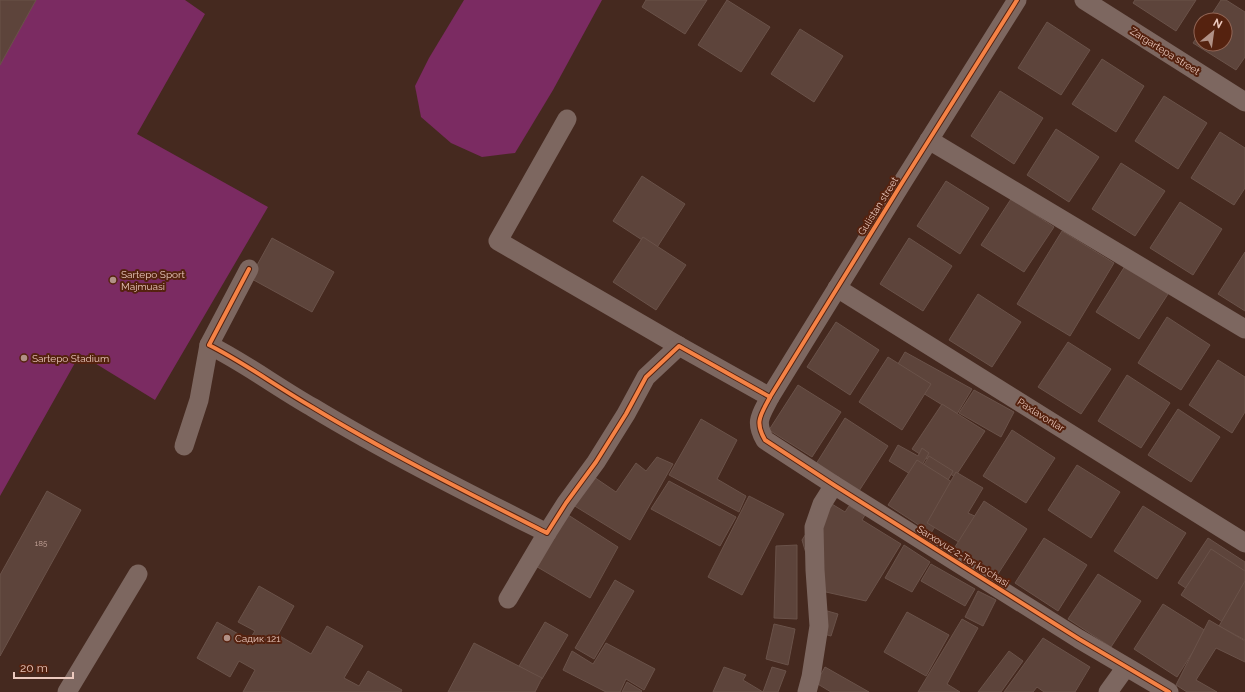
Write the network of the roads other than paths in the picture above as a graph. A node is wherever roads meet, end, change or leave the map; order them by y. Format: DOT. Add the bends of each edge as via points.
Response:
graph roads {
  1 [pos="1017,0"];
  2 [pos="1084,0"];
  3 [pos="1245,102"];
  4 [pos="567,119"];
  5 [pos="929,140"];
  6 [pos="249,269"];
  7 [pos="837,288"];
  8 [pos="1245,329"];
  9 [pos="209,345"];
  10 [pos="679,346"];
  11 [pos="770,396"];
  12 [pos="758,423"];
  13 [pos="184,446"];
  14 [pos="834,486"];
  15 [pos="547,533"];
  16 [pos="1245,543"];
  17 [pos="138,574"];
  18 [pos="508,599"];
  19 [pos="1126,667"];
  20 [pos="67,692"];
  21 [pos="807,692"];
  22 [pos="1108,692"];
  23 [pos="1169,692"];
  1 -- 5 [label="street, Gulistan street"];
  2 -- 3 [label="street, Zargartepa street"];
  4 -- 10 [label="street" via="498,241"];
  5 -- 7 [label="street, Gulistan street"];
  5 -- 8 [label="street"];
  6 -- 9 [label="street"];
  7 -- 11 [label="street, Gulistan street"];
  7 -- 16 [label="street, Paxlavonlar"];
  9 -- 13 [label="street" via="199,400"];
  9 -- 15 [label="street" via="232,356 319,411 447,482"];
  10 -- 11 [label="street"];
  10 -- 15 [label="street" via="646,377 596,462"];
  11 -- 12 [label="street, Gulistan street"];
  12 -- 14 [label="street, Sarxovuz 2-Tor ko'chasi" via="765,440"];
  14 -- 19 [label="street, Sarxovuz 2-Tor ko'chasi"];
  14 -- 21 [label="street" via="822,504 814,527 819,626"];
  15 -- 18 [label="street"];
  17 -- 20 [label="street"];
  19 -- 22 [label="street"];
  19 -- 23 [label="street, Sarxovuz 2-Tor ko'chasi"];
}
